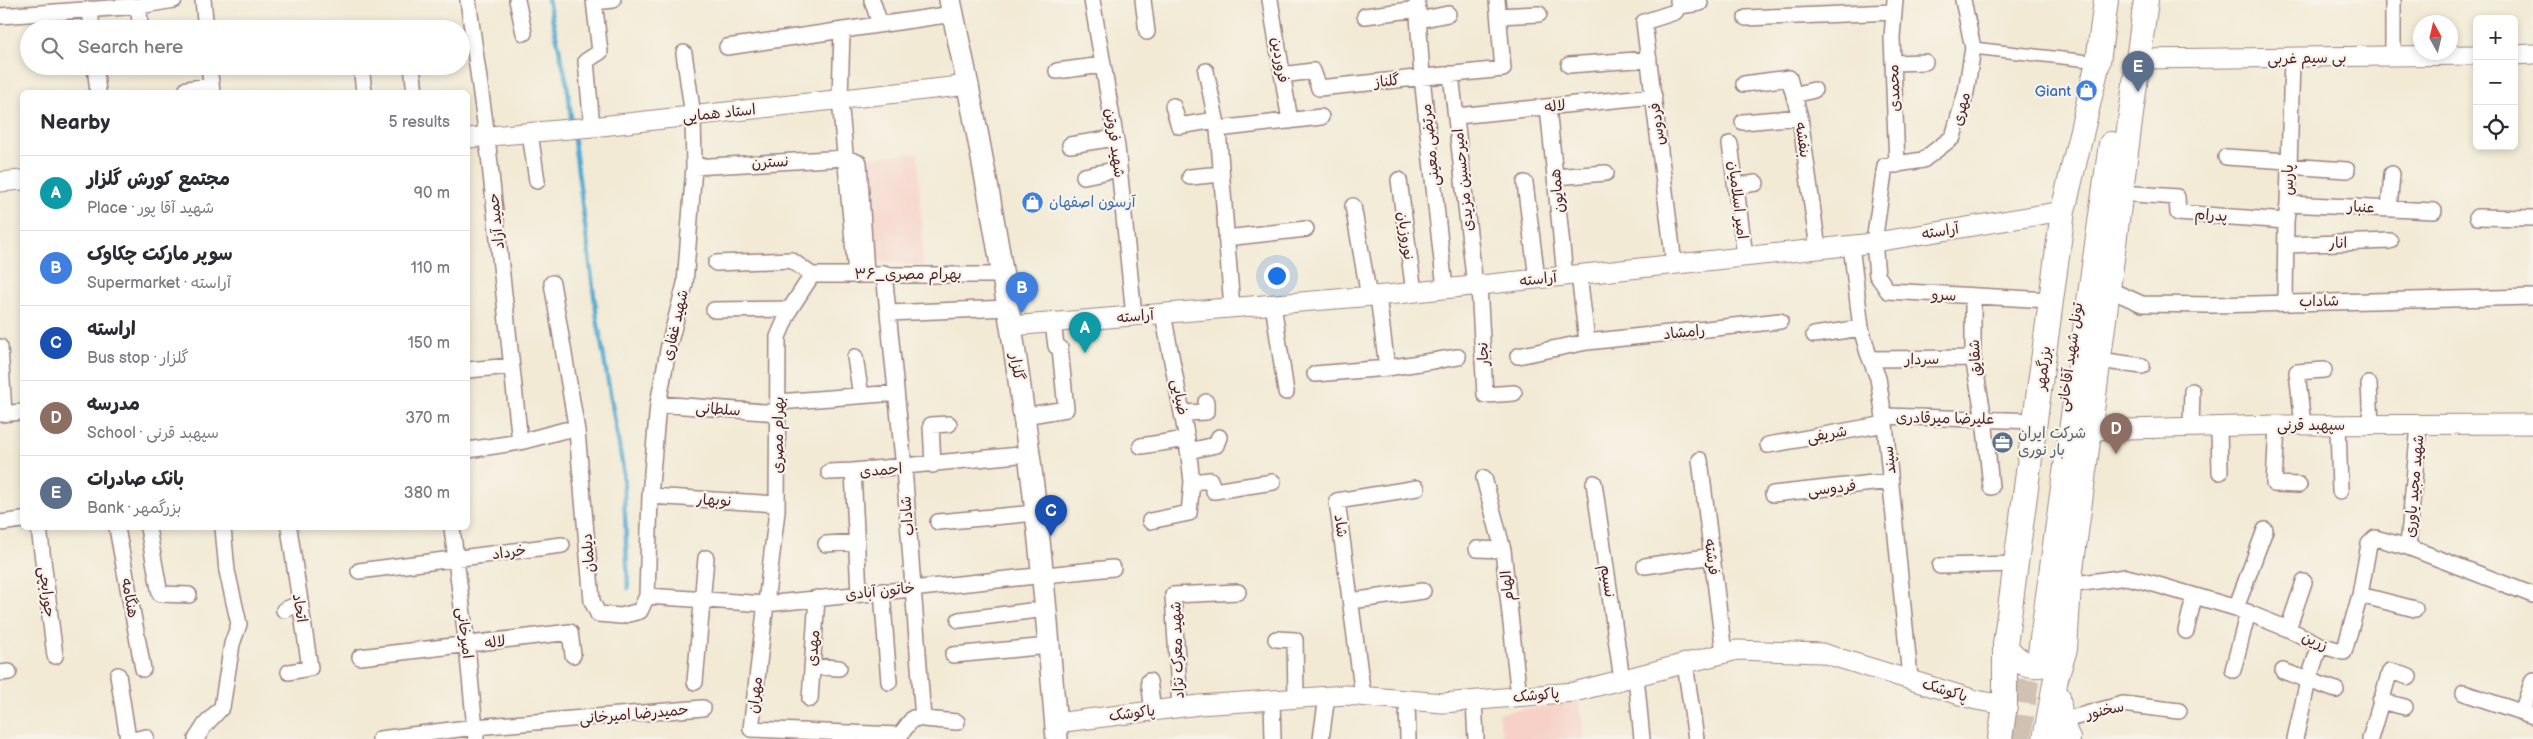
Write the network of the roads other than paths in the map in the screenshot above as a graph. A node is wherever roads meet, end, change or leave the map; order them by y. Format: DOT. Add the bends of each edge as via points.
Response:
graph roads {
  1 [pos="174,0"];
  2 [pos="203,0"];
  3 [pos="468,0"];
  4 [pos="517,0"];
  5 [pos="613,0"];
  6 [pos="872,0"];
  7 [pos="1092,0"];
  8 [pos="1143,0"];
  9 [pos="1270,0"];
  10 [pos="1497,0"];
  11 [pos="1964,0"];
  12 [pos="2106,0"];
  13 [pos="2146,0"];
  14 [pos="2393,0"];
  15 [pos="594,1"];
  16 [pos="1678,3"];
  17 [pos="1700,3"];
  18 [pos="1894,4"];
  19 [pos="139,6"];
  20 [pos="951,7"];
  21 [pos="90,9"];
  22 [pos="1418,10"];
  23 [pos="1448,14"];
  24 [pos="1539,14"];
  25 [pos="0,16"];
  26 [pos="1365,16"];
  27 [pos="1499,16"];
  28 [pos="1746,18"];
  29 [pos="91,20"];
  30 [pos="140,20"];
  31 [pos="205,20"];
  32 [pos="880,24"];
  33 [pos="842,30"];
  34 [pos="1147,32"];
  35 [pos="524,33"];
  36 [pos="727,47"];
  37 [pos="1973,48"];
  38 [pos="684,54"];
  39 [pos="2533,54"];
  40 [pos="2473,55"];
  41 [pos="2518,55"];
  42 [pos="2393,56"];
  43 [pos="1649,59"];
  44 [pos="2138,59"];
  45 [pos="2292,59"];
  46 [pos="1925,62"];
  47 [pos="2098,62"];
  48 [pos="1893,63"];
  49 [pos="1103,65"];
  50 [pos="1569,66"];
  51 [pos="1057,70"];
  52 [pos="1206,71"];
  53 [pos="1451,74"];
  54 [pos="97,75"];
  55 [pos="210,75"];
  56 [pos="362,75"];
  57 [pos="413,75"];
  58 [pos="1282,75"];
  59 [pos="1422,77"];
  60 [pos="1744,84"];
  61 [pos="969,85"];
  62 [pos="211,89"];
  63 [pos="98,90"];
  64 [pos="187,90"];
  65 [pos="364,90"];
  66 [pos="415,90"];
  67 [pos="1814,90"];
  68 [pos="1794,95"];
  69 [pos="1654,96"];
  70 [pos="840,100"];
  71 [pos="1173,106"];
  72 [pos="1548,107"];
  73 [pos="693,116"];
  74 [pos="1457,116"];
  75 [pos="1321,117"];
  76 [pos="1800,117"];
  77 [pos="1290,121"];
  78 [pos="1743,122"];
  79 [pos="1217,125"];
  80 [pos="592,127"];
  81 [pos="535,132"];
  82 [pos="487,137"];
  83 [pos="470,138"];
  84 [pos="1115,138"];
  85 [pos="1730,144"];
  86 [pos="1070,145"];
  87 [pos="2226,157"];
  88 [pos="846,158"];
  89 [pos="1897,164"];
  90 [pos="2288,164"];
  91 [pos="694,166"];
  92 [pos="1119,170"];
  93 [pos="2347,170"];
  94 [pos="1606,173"];
  95 [pos="1221,174"];
  96 [pos="2392,174"];
  97 [pos="1084,176"];
  98 [pos="1190,177"];
  99 [pos="1555,177"];
  100 [pos="20,180"];
  101 [pos="1399,180"];
  102 [pos="537,181"];
  103 [pos="0,182"];
  104 [pos="1525,183"];
  105 [pos="1756,183"];
  106 [pos="1736,186"];
  107 [pos="2121,193"];
  108 [pos="2288,204"];
  109 [pos="1353,206"];
  110 [pos="2389,208"];
  111 [pos="2063,211"];
  112 [pos="2434,211"];
  113 [pos="2477,217"];
  114 [pos="2533,218"];
  115 [pos="2286,221"];
  116 [pos="1306,229"];
  117 [pos="1226,238"];
  118 [pos="2390,241"];
  119 [pos="1874,242"];
  120 [pos="1851,245"];
  121 [pos="2287,245"];
  122 [pos="1818,248"];
  123 [pos="1745,256"];
  124 [pos="716,263"];
  125 [pos="1674,264"];
  126 [pos="884,273"];
  127 [pos="861,274"];
  128 [pos="1003,274"];
  129 [pos="812,275"];
  130 [pos="1572,275"];
  131 [pos="1537,279"];
  132 [pos="552,283"];
  133 [pos="1477,286"];
  134 [pos="1445,289"];
  135 [pos="2108,289"];
  136 [pos="1414,292"];
  137 [pos="1374,296"];
  138 [pos="1972,296"];
  139 [pos="2533,297"];
  140 [pos="2051,300"];
  141 [pos="2285,302"];
  142 [pos="1273,304"];
  143 [pos="1232,308"];
  144 [pos="790,309"];
  145 [pos="714,310"];
  146 [pos="888,313"];
  147 [pos="1162,314"];
  148 [pos="1134,316"];
  149 [pos="1009,317"];
  150 [pos="1780,321"];
  151 [pos="1053,323"];
  152 [pos="1861,328"];
  153 [pos="1814,335"];
  154 [pos="1587,342"];
  155 [pos="0,347"];
  156 [pos="1518,356"];
  157 [pos="855,357"];
  158 [pos="1458,357"];
  159 [pos="1973,358"];
  160 [pos="1871,359"];
  161 [pos="2099,360"];
  162 [pos="511,366"];
  163 [pos="2142,366"];
  164 [pos="1387,368"];
  165 [pos="470,370"];
  166 [pos="2324,370"];
  167 [pos="1315,374"];
  168 [pos="2369,384"];
  169 [pos="2192,391"];
  170 [pos="1286,392"];
  171 [pos="1514,393"];
  172 [pos="896,394"];
  173 [pos="861,396"];
  174 [pos="1206,402"];
  175 [pos="658,404"];
  176 [pos="778,407"];
  177 [pos="20,412"];
  178 [pos="1183,413"];
  179 [pos="2,414"];
  180 [pos="1024,416"];
  181 [pos="1984,418"];
  182 [pos="1884,420"];
  183 [pos="2036,421"];
  184 [pos="949,424"];
  185 [pos="2533,424"];
  186 [pos="2277,425"];
  187 [pos="2303,425"];
  188 [pos="2338,425"];
  189 [pos="2370,425"];
  190 [pos="2419,425"];
  191 [pos="2219,427"];
  192 [pos="2191,428"];
  193 [pos="2090,430"];
  194 [pos="577,431"];
  195 [pos="1219,437"];
  196 [pos="520,442"];
  197 [pos="1768,444"];
  198 [pos="1188,445"];
  199 [pos="1141,446"];
  200 [pos="470,450"];
  201 [pos="1029,454"];
  202 [pos="1700,460"];
  203 [pos="934,465"];
  204 [pos="904,468"];
  205 [pos="853,471"];
  206 [pos="829,472"];
  207 [pos="2220,472"];
  208 [pos="1484,478"];
  209 [pos="1891,481"];
  210 [pos="1192,482"];
  211 [pos="1273,482"];
  212 [pos="1594,483"];
  213 [pos="2299,485"];
  214 [pos="1991,487"];
  215 [pos="1417,488"];
  216 [pos="2340,491"];
  217 [pos="1773,494"];
  218 [pos="650,496"];
  219 [pos="777,504"];
  220 [pos="1036,513"];
  221 [pos="20,520"];
  222 [pos="1150,521"];
  223 [pos="938,522"];
  224 [pos="0,523"];
  225 [pos="39,530"];
  226 [pos="117,530"];
  227 [pos="148,530"];
  228 [pos="223,530"];
  229 [pos="289,530"];
  230 [pos="452,530"];
  231 [pos="2264,530"];
  232 [pos="857,542"];
  233 [pos="826,544"];
  234 [pos="562,545"];
  235 [pos="2408,547"];
  236 [pos="1477,549"];
  237 [pos="1503,550"];
  238 [pos="1712,556"];
  239 [pos="706,558"];
  240 [pos="456,560"];
  241 [pos="2016,564"];
  242 [pos="1645,566"];
  243 [pos="1940,566"];
  244 [pos="1112,568"];
  245 [pos="358,571"];
  246 [pos="1043,574"];
  247 [pos="2304,582"];
  248 [pos="2069,585"];
  249 [pos="913,587"];
  250 [pos="882,591"];
  251 [pos="1423,591"];
  252 [pos="1238,592"];
  253 [pos="859,593"];
  254 [pos="189,595"];
  255 [pos="2360,595"];
  256 [pos="2533,595"];
  257 [pos="646,596"];
  258 [pos="2194,597"];
  259 [pos="817,598"];
  260 [pos="702,600"];
  261 [pos="1351,601"];
  262 [pos="300,604"];
  263 [pos="766,604"];
  264 [pos="2415,609"];
  265 [pos="284,610"];
  266 [pos="1046,610"];
  267 [pos="2242,610"];
  268 [pos="959,620"];
  269 [pos="2288,629"];
  270 [pos="2186,631"];
  271 [pos="1276,639"];
  272 [pos="2005,645"];
  273 [pos="2320,645"];
  274 [pos="467,646"];
  275 [pos="1049,646"];
  276 [pos="2064,649"];
  277 [pos="1724,653"];
  278 [pos="573,655"];
  279 [pos="953,655"];
  280 [pos="55,656"];
  281 [pos="360,657"];
  282 [pos="1685,664"];
  283 [pos="812,666"];
  284 [pos="838,668"];
  285 [pos="143,669"];
  286 [pos="2233,670"];
  287 [pos="2283,671"];
  288 [pos="289,672"];
  289 [pos="118,675"];
  290 [pos="2409,677"];
  291 [pos="1629,678"];
  292 [pos="1910,678"];
  293 [pos="2056,678"];
  294 [pos="2533,680"];
  295 [pos="1150,681"];
  296 [pos="2308,681"];
  297 [pos="695,682"];
  298 [pos="889,682"];
  299 [pos="2336,690"];
  300 [pos="2464,693"];
  301 [pos="1326,696"];
  302 [pos="1363,696"];
  303 [pos="1519,697"];
  304 [pos="810,698"];
  305 [pos="1296,698"];
  306 [pos="1272,700"];
  307 [pos="1407,700"];
  308 [pos="1474,700"];
  309 [pos="2380,701"];
  310 [pos="2405,707"];
  311 [pos="702,708"];
  312 [pos="1180,708"];
  313 [pos="1153,711"];
  314 [pos="2179,711"];
  315 [pos="2527,714"];
  316 [pos="923,719"];
  317 [pos="957,722"];
  318 [pos="2000,727"];
  319 [pos="2064,730"];
  320 [pos="1057,731"];
  321 [pos="476,733"];
  322 [pos="898,737"];
  323 [pos="128,739"];
  324 [pos="196,739"];
  325 [pos="380,739"];
  326 [pos="1273,739"];
  327 [pos="1321,739"];
  328 [pos="1408,739"];
  329 [pos="1476,739"];
  330 [pos="1642,739"];
  331 [pos="1696,739"];
  332 [pos="2045,739"];
  333 [pos="2295,739"];
  334 [pos="2370,739"];
  1 -- 19 [label="street"];
  2 -- 31 [label="street"];
  3 -- 82 [label="street, حمید آزاد"];
  4 -- 35 [label="street"];
  5 -- 15 [label="street"];
  6 -- 32 [label="street"];
  7 -- 49 [label="street, شهید فروتن"];
  8 -- 34 [label="street"];
  9 -- 58 [label="street, فروردین"];
  10 -- 27 [label="street"];
  11 -- 37 [label="street, مهری"];
  12 -- 47 [label="main road, بزرگمهر"];
  13 -- 44 [label="main road"];
  14 -- 42 [label="street"];
  15 -- 80 [label="street" via="600,52 586,60"];
  16 -- 17 [label="street, فردوس"];
  16 -- 43 [label="street, فردوس" via="1675,12 1644,22"];
  18 -- 28 [label="street"];
  18 -- 48 [label="street, محمدی"];
  19 -- 21 [label="street"];
  19 -- 30 [label="street"];
  20 -- 32 [label="street"];
  20 -- 61 [label="main road, گلزار"];
  21 -- 25 [label="street"];
  21 -- 29 [label="street"];
  22 -- 23 [label="street"];
  22 -- 26 [label="street"];
  22 -- 59 [label="street, مرتضی معینی"];
  24 -- 27 [label="street"];
  27 -- 53 [label="street, گلناز" via="1503,70"];
  32 -- 33 [label="street"];
  33 -- 36 [label="street"];
  33 -- 70 [label="street"];
  37 -- 47 [label="street"];
  37 -- 89 [label="street, مهری" via="1966,92 1953,137 1922,160"];
  38 -- 73 [label="street, شهید غفاری"];
  39 -- 41 [label="street"];
  40 -- 42 [label="street, بی سیم غربی"];
  42 -- 45 [label="street, بی سیم غربی"];
  43 -- 50 [label="street"];
  43 -- 69 [label="street, فردوس"];
  44 -- 45 [label="street, بی سیم غربی"];
  44 -- 47 [label="main road, تونل شهید آقاخانی" via="2112,135 2036,652 2100,136"];
  44 -- 107 [label="main road"];
  45 -- 90 [label="street, پارس"];
  46 -- 48 [label="street"];
  47 -- 111 [label="main road, بزرگمهر"];
  48 -- 89 [label="street, محمدی"];
  49 -- 51 [label="street"];
  49 -- 84 [label="street, شهید فروتن"];
  52 -- 79 [label="street"];
  53 -- 59 [label="street, گلناز"];
  53 -- 74 [label="street, امیرحسین مزیدی"];
  54 -- 63 [label="street"];
  55 -- 62 [label="street"];
  56 -- 65 [label="street"];
  57 -- 66 [label="street"];
  58 -- 59 [label="street, گلناز" via="1313,71 1320,88"];
  58 -- 77 [label="street, فروردین"];
  59 -- 134 [label="street, مرتضی معینی"];
  60 -- 68 [label="street, بنفشه" via="1790,78"];
  61 -- 70 [label="street, استاد همایی"];
  61 -- 128 [label="main road, گلزار"];
  62 -- 64 [label="street"];
  67 -- 68 [label="street"];
  68 -- 76 [label="street, بنفشه"];
  69 -- 72 [label="street, لاله"];
  69 -- 125 [label="street, فردوس"];
  70 -- 73 [label="street, استاد همایی"];
  70 -- 88 [label="street"];
  71 -- 79 [label="street" via="1179,126"];
  72 -- 74 [label="street, لاله"];
  72 -- 99 [label="street, همایون"];
  73 -- 80 [label="street, استاد همایی"];
  73 -- 91 [label="street, شهید غفاری"];
  74 -- 133 [label="street, امیرحسین مزیدی"];
  75 -- 77 [label="street"];
  76 -- 78 [label="street"];
  76 -- 122 [label="street, بنفشه"];
  77 -- 79 [label="street"];
  79 -- 95 [label="street"];
  80 -- 81 [label="street, استاد همایی"];
  81 -- 82 [label="street, استاد همایی"];
  81 -- 102 [label="street"];
  82 -- 83 [label="street, استاد همایی"];
  82 -- 162 [label="street, حمید آزاد"];
  84 -- 86 [label="street"];
  84 -- 92 [label="street, شهید فروتن"];
  85 -- 106 [label="street, امیر اسلامیان"];
  87 -- 90 [label="street"];
  88 -- 91 [label="street, نسترن"];
  88 -- 127 [label="street"];
  89 -- 119 [label="street" via="1885,166"];
  90 -- 93 [label="street"];
  90 -- 108 [label="street, پارس"];
  91 -- 175 [label="street, شهید غفاری" via="685,284"];
  92 -- 97 [label="street"];
  92 -- 148 [label="street, شهید فروتن"];
  94 -- 99 [label="street"];
  95 -- 98 [label="street"];
  95 -- 117 [label="street"];
  96 -- 110 [label="street"];
  99 -- 130 [label="street, همایون"];
  100 -- 103 [label="street"];
  101 -- 136 [label="street, نوروزیان"];
  104 -- 131 [label="street"];
  105 -- 106 [label="street"];
  106 -- 123 [label="street, امیر اسلامیان"];
  107 -- 115 [label="street, پدرام" via="2177,196 2178,213"];
  107 -- 135 [label="main road"];
  108 -- 110 [label="street, عنبار"];
  108 -- 115 [label="street, پارس"];
  109 -- 137 [label="street"];
  110 -- 112 [label="street, عنبار"];
  111 -- 119 [label="street, آراسته"];
  111 -- 140 [label="main road, بزرگمهر"];
  113 -- 114 [label="street"];
  115 -- 121 [label="street, پارس"];
  116 -- 117 [label="street"];
  117 -- 143 [label="street"];
  118 -- 121 [label="street, انار"];
  119 -- 120 [label="street, آراسته"];
  119 -- 138 [label="street, سرو" via="1877,275 1888,291"];
  120 -- 122 [label="street, آراسته"];
  120 -- 152 [label="street, سپند"];
  121 -- 141 [label="street, پارس"];
  122 -- 123 [label="street, آراسته"];
  123 -- 125 [label="street, آراسته"];
  124 -- 129 [label="street" via="790,260"];
  125 -- 130 [label="street, آراسته"];
  126 -- 127 [label="street, ۳۶_بهرام مصری"];
  126 -- 128 [label="street, ۳۶_بهرام مصری"];
  126 -- 146 [label="street, شاداب"];
  127 -- 129 [label="street, ۳۶_بهرام مصری"];
  128 -- 149 [label="main road, گلزار"];
  129 -- 144 [label="street, بهرام مصری"];
  130 -- 131 [label="street, آراسته"];
  130 -- 154 [label="street"];
  131 -- 133 [label="street, آراسته"];
  132 -- 194 [label="street, دیلمان"];
  133 -- 134 [label="street, آراسته"];
  133 -- 171 [label="street, نجار" via="1485,394"];
  134 -- 136 [label="street, آراسته"];
  135 -- 141 [label="street, شاداب" via="2142,304"];
  135 -- 161 [label="main road"];
  136 -- 137 [label="street, آراسته"];
  137 -- 142 [label="street, آراسته"];
  137 -- 164 [label="street"];
  138 -- 140 [label="street, سرو"];
  138 -- 159 [label="street, شقایق"];
  139 -- 141 [label="street, شاداب"];
  140 -- 183 [label="main road, بزرگمهر"];
  142 -- 143 [label="street, آراسته"];
  142 -- 170 [label="street"];
  143 -- 147 [label="street, آراسته"];
  144 -- 145 [label="street"];
  144 -- 176 [label="street, بهرام مصری" via="778,337"];
  146 -- 149 [label="street"];
  146 -- 172 [label="street, شاداب"];
  147 -- 148 [label="street, آراسته"];
  147 -- 178 [label="street, ضیایی"];
  148 -- 151 [label="street, آراسته"];
  149 -- 151 [label="street, آراسته"];
  149 -- 180 [label="main road, گلزار"];
  150 -- 154 [label="street, رامشاد"];
  151 -- 180 [label="street" via="1056,346 1060,348 1066,409"];
  152 -- 153 [label="street"];
  152 -- 160 [label="street, سپند"];
  154 -- 156 [label="street, رامشاد"];
  155 -- 179 [label="street"];
  157 -- 173 [label="street"];
  158 -- 164 [label="street"];
  159 -- 160 [label="street, سردار"];
  159 -- 181 [label="street, شقایق"];
  160 -- 182 [label="street, سپند" via="1878,378"];
  161 -- 163 [label="street"];
  161 -- 193 [label="main road"];
  162 -- 165 [label="street"];
  162 -- 196 [label="street, حمید آزاد"];
  164 -- 167 [label="street"];
  166 -- 187 [label="street" via="2298,372"];
  168 -- 189 [label="street"];
  169 -- 192 [label="street"];
  172 -- 173 [label="street, سلطانی"];
  172 -- 204 [label="street, شاداب"];
  173 -- 176 [label="street, سلطانی"];
  174 -- 178 [label="street" via="1206,412"];
  175 -- 176 [label="street, سلطانی"];
  175 -- 218 [label="street, شهید غفاری"];
  176 -- 219 [label="street, بهرام مصری"];
  177 -- 179 [label="street"];
  178 -- 198 [label="street, ضیایی"];
  180 -- 201 [label="main road, گلزار"];
  181 -- 182 [label="street, علیرضا میرقادری"];
  181 -- 183 [label="street, علیرضا میرقادری"];
  181 -- 214 [label="street, شقایق"];
  182 -- 197 [label="street, شریفی"];
  182 -- 209 [label="street, سپند"];
  183 -- 241 [label="main road, بزرگمهر"];
  184 -- 203 [label="street" via="931,425"];
  185 -- 190 [label="street, سپهبد قرنی"];
  186 -- 187 [label="street, سپهبد قرنی"];
  186 -- 191 [label="street, سپهبد قرنی"];
  186 -- 213 [label="street" via="2274,484"];
  187 -- 188 [label="street, سپهبد قرنی"];
  188 -- 189 [label="street, سپهبد قرنی"];
  188 -- 216 [label="street"];
  189 -- 190 [label="street, سپهبد قرنی"];
  190 -- 235 [label="street, شهید مجید یاوری"];
  191 -- 192 [label="street, سپهبد قرنی"];
  191 -- 207 [label="street"];
  192 -- 193 [label="street, سپهبد قرنی"];
  193 -- 248 [label="main road"];
  194 -- 196 [label="street" via="566,430"];
  194 -- 257 [label="street, دیلمان" via="592,601 598,614 621,616 640,611"];
  195 -- 198 [label="street" via="1216,445"];
  196 -- 200 [label="street"];
  198 -- 199 [label="street"];
  198 -- 210 [label="street, ضیایی"];
  201 -- 203 [label="street, احمدی"];
  201 -- 220 [label="main road, گلزار"];
  202 -- 238 [label="street, فرشته"];
  203 -- 204 [label="street, احمدی"];
  204 -- 205 [label="street, احمدی"];
  204 -- 249 [label="street, شاداب"];
  205 -- 206 [label="street"];
  205 -- 232 [label="street, احمدی"];
  208 -- 237 [label="street, الهام"];
  209 -- 217 [label="street, فردوسی"];
  209 -- 292 [label="street, سپند"];
  210 -- 211 [label="street" via="1210,480 1214,491"];
  210 -- 222 [label="street, ضیایی" via="1188,513"];
  212 -- 291 [label="street, نسیم"];
  215 -- 261 [label="street, شاد" via="1337,502"];
  218 -- 219 [label="street, نوبهار"];
  218 -- 257 [label="street, شهید غفاری"];
  219 -- 263 [label="street, بهرام مصری"];
  220 -- 223 [label="street"];
  220 -- 246 [label="main road, گلزار"];
  221 -- 224 [label="street"];
  225 -- 280 [label="street, جورابچی"];
  226 -- 285 [label="street, هنگامه"];
  227 -- 254 [label="street" via="160,594"];
  228 -- 324 [label="street" via="227,571 239,624 232,644 222,707 204,725"];
  229 -- 262 [label="street, اتحاد"];
  230 -- 240 [label="street, امیرخانی"];
  231 -- 267 [label="street"];
  232 -- 233 [label="street"];
  232 -- 253 [label="street, احمدی"];
  234 -- 240 [label="street, خرداد"];
  235 -- 255 [label="street, زرین" via="2375,538 2369,544"];
  235 -- 256 [label="street, زرین"];
  236 -- 237 [label="street"];
  237 -- 303 [label="street, الهام"];
  238 -- 242 [label="street"];
  238 -- 277 [label="street, فرشته"];
  239 -- 260 [label="street"];
  240 -- 245 [label="street, خرداد"];
  240 -- 274 [label="street, امیرخانی"];
  241 -- 243 [label="street"];
  241 -- 272 [label="main road, بزرگمهر"];
  244 -- 246 [label="street, خاتون آبادی"];
  246 -- 249 [label="street, خاتون آبادی"];
  246 -- 266 [label="main road, گلزار"];
  247 -- 269 [label="street"];
  248 -- 258 [label="street, زرین" via="2126,577"];
  248 -- 276 [label="main road"];
  249 -- 250 [label="street, خاتون آبادی"];
  249 -- 316 [label="street, شاداب"];
  250 -- 253 [label="street, خاتون آبادی"];
  250 -- 298 [label="street"];
  251 -- 261 [label="street"];
  252 -- 312 [label="street, شهید معرک نژاد" via="1173,595"];
  253 -- 259 [label="street, خاتون آبادی"];
  255 -- 264 [label="street"];
  255 -- 273 [label="street, زرین" via="2344,652"];
  257 -- 260 [label="street, خاتون آبادی"];
  258 -- 267 [label="street, زرین"];
  258 -- 270 [label="street"];
  259 -- 263 [label="street, خاتون آبادی"];
  259 -- 283 [label="street, مهدی"];
  260 -- 263 [label="street, خاتون آبادی"];
  260 -- 297 [label="street"];
  261 -- 302 [label="street, شاد"];
  262 -- 265 [label="street"];
  262 -- 288 [label="street, اتحاد" via="310,668"];
  263 -- 322 [label="street, مهران" via="751,729"];
  266 -- 268 [label="street"];
  266 -- 275 [label="main road, گلزار"];
  267 -- 269 [label="street, زرین"];
  267 -- 286 [label="street"];
  269 -- 273 [label="street, زرین"];
  271 -- 305 [label="street" via="1295,640"];
  272 -- 276 [label="main road" via="2018,661 2039,666 2058,657"];
  272 -- 318 [label="main road, بزرگمهر"];
  273 -- 296 [label="street"];
  274 -- 278 [label="street, لاله" via="570,632"];
  274 -- 281 [label="street, لاله"];
  274 -- 321 [label="street, امیرخانی"];
  275 -- 279 [label="street"];
  275 -- 320 [label="main road, گلزار"];
  276 -- 293 [label="main road"];
  277 -- 282 [label="street, پاکوشک"];
  277 -- 292 [label="street, پاکوشک" via="1737,650 1822,653"];
  282 -- 291 [label="street, پاکوشک"];
  282 -- 331 [label="street"];
  283 -- 284 [label="street"];
  283 -- 304 [label="street, مهدی"];
  287 -- 296 [label="street"];
  289 -- 323 [label="street"];
  290 -- 309 [label="street" via="2390,671"];
  291 -- 303 [label="street, پاکوشک" via="1574,692"];
  291 -- 330 [label="street"];
  292 -- 318 [label="street, پاکوشک" via="1976,700"];
  293 -- 319 [label="main road"];
  293 -- 332 [label="main road"];
  294 -- 315 [label="street"];
  295 -- 313 [label="street"];
  296 -- 299 [label="street"];
  296 -- 333 [label="street"];
  300 -- 315 [label="street"];
  301 -- 302 [label="street, پاکوشک"];
  301 -- 305 [label="street, پاکوشک"];
  301 -- 327 [label="street"];
  302 -- 307 [label="street, پاکوشک"];
  303 -- 308 [label="street, پاکوشک"];
  305 -- 306 [label="street, پاکوشک"];
  306 -- 312 [label="street, پاکوشک"];
  306 -- 326 [label="street"];
  307 -- 308 [label="street, پاکوشک" via="1443,703"];
  307 -- 328 [label="street"];
  308 -- 329 [label="street"];
  309 -- 310 [label="street"];
  309 -- 334 [label="street"];
  311 -- 321 [label="street, حمیدرضا امیرخانی"];
  312 -- 313 [label="street, پاکوشک"];
  313 -- 320 [label="street, پاکوشک"];
  314 -- 319 [label="street, سخنور" via="2122,704"];
  316 -- 317 [label="street"];
  316 -- 322 [label="street" via="913,718"];
  321 -- 325 [label="street, حمیدرضا امیرخانی"];
}
